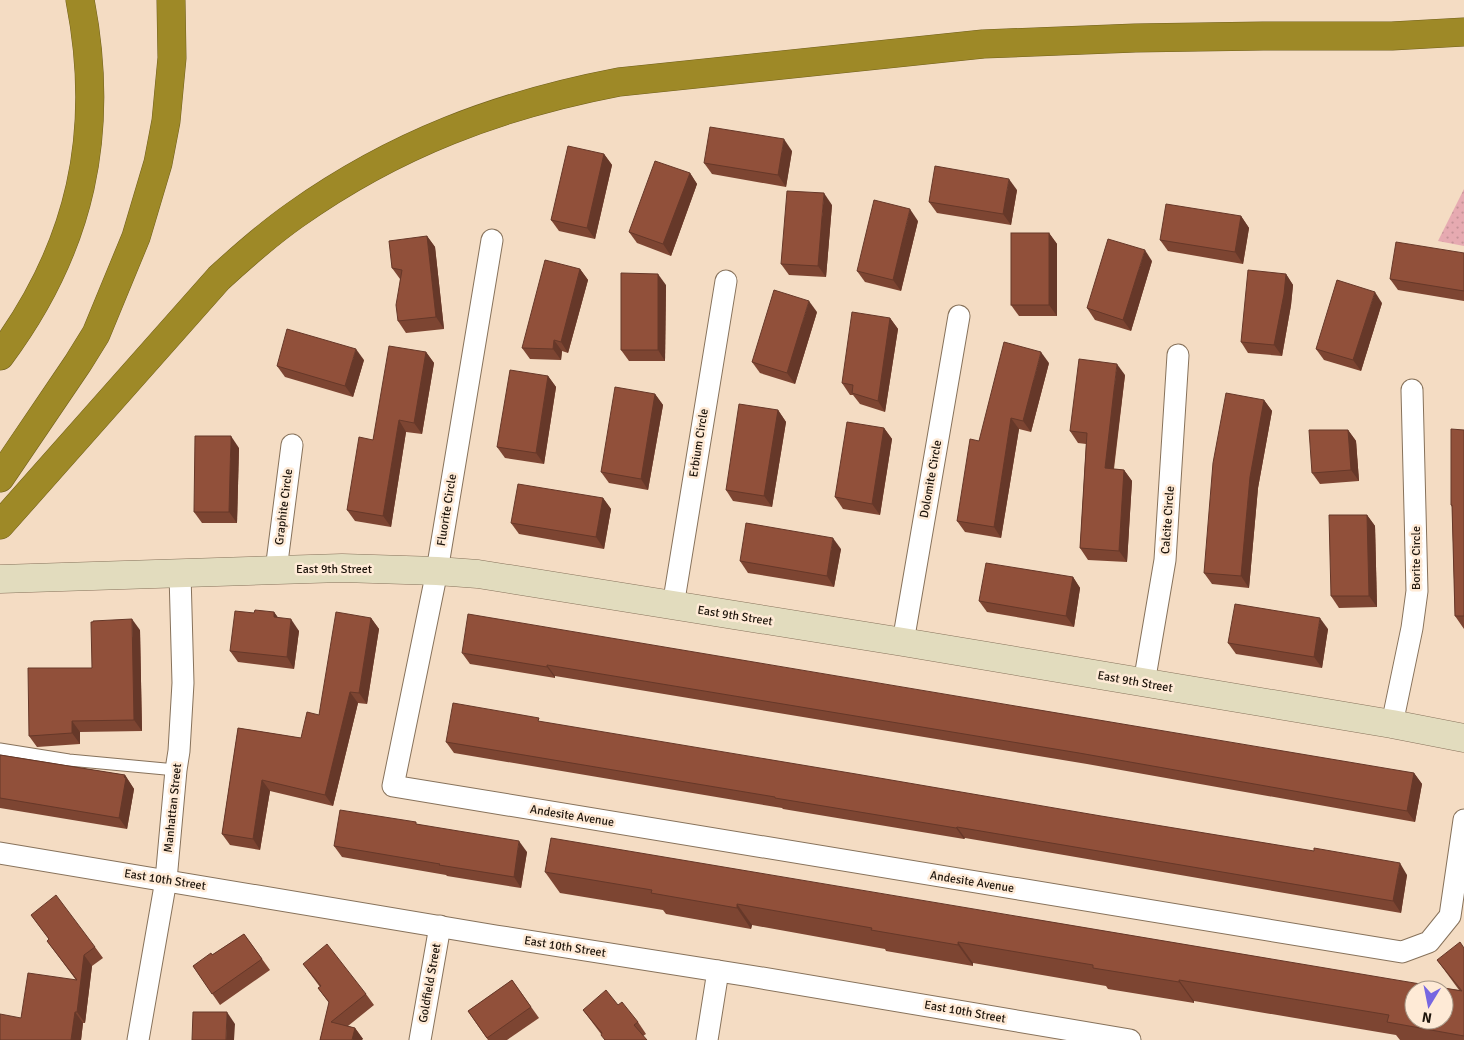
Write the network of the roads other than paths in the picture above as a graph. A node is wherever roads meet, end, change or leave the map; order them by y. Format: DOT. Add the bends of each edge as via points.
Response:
graph roads {
  1 [pos="82,7"];
  2 [pos="171,13"];
  3 [pos="1464,32"];
  4 [pos="492,240"];
  5 [pos="726,281"];
  6 [pos="959,316"];
  7 [pos="1178,355"];
  8 [pos="0,356"];
  9 [pos="1412,390"];
  10 [pos="292,444"];
  11 [pos="0,478"];
  12 [pos="4,520"];
  13 [pos="276,570"];
  14 [pos="437,571"];
  15 [pos="180,574"];
  16 [pos="0,579"];
  17 [pos="673,606"];
  18 [pos="903,642"];
  19 [pos="1144,683"];
  20 [pos="1392,724"];
  21 [pos="1464,738"];
  22 [pos="0,750"];
  23 [pos="176,770"];
  24 [pos="395,778"];
  25 [pos="1464,820"];
  26 [pos="0,853"];
  27 [pos="166,880"];
  28 [pos="440,926"];
  29 [pos="718,971"];
  30 [pos="138,1040"];
  31 [pos="420,1040"];
  32 [pos="707,1040"];
  33 [pos="1130,1040"];
  1 -- 8 [label="highway" via="91,94 80,187 72,218 49,277"];
  2 -- 11 [label="highway" via="166,122 156,171 136,238 96,334"];
  3 -- 12 [label="highway" via="983,44 619,82 576,90 492,114 444,132 373,166 295,216 256,246 219,278"];
  4 -- 14 [label="street, Fluorite Circle"];
  5 -- 17 [label="street, Erbium Circle"];
  6 -- 18 [label="street, Dolomite Circle"];
  7 -- 19 [label="street, Calcite Circle" via="1165,560"];
  9 -- 20 [label="street, Borite Circle" via="1417,591"];
  10 -- 13 [label="street, Graphite Circle"];
  13 -- 14 [label="street, East 9th Street"];
  13 -- 15 [label="street, East 9th Street"];
  14 -- 17 [label="street, East 9th Street" via="478,574"];
  14 -- 24 [label="street, Fluorite Circle"];
  15 -- 16 [label="street, East 9th Street"];
  15 -- 23 [label="street, Manhattan Street" via="183,683"];
  17 -- 18 [label="street, East 9th Street"];
  18 -- 19 [label="street, East 9th Street"];
  19 -- 20 [label="street, East 9th Street"];
  20 -- 21 [label="street, East 9th Street"];
  22 -- 23 [label="lane"];
  23 -- 27 [label="street, Manhattan Street"];
  24 -- 25 [label="street, Andesite Avenue" via="393,786 1402,952 1429,942 1450,916"];
  26 -- 27 [label="street, East 10th Street"];
  27 -- 28 [label="street, East 10th Street"];
  27 -- 30 [label="street, Manhattan Street"];
  28 -- 29 [label="street, East 10th Street"];
  28 -- 31 [label="street, Goldfield Street"];
  29 -- 32 [label="street"];
  29 -- 33 [label="street, East 10th Street"];
}
